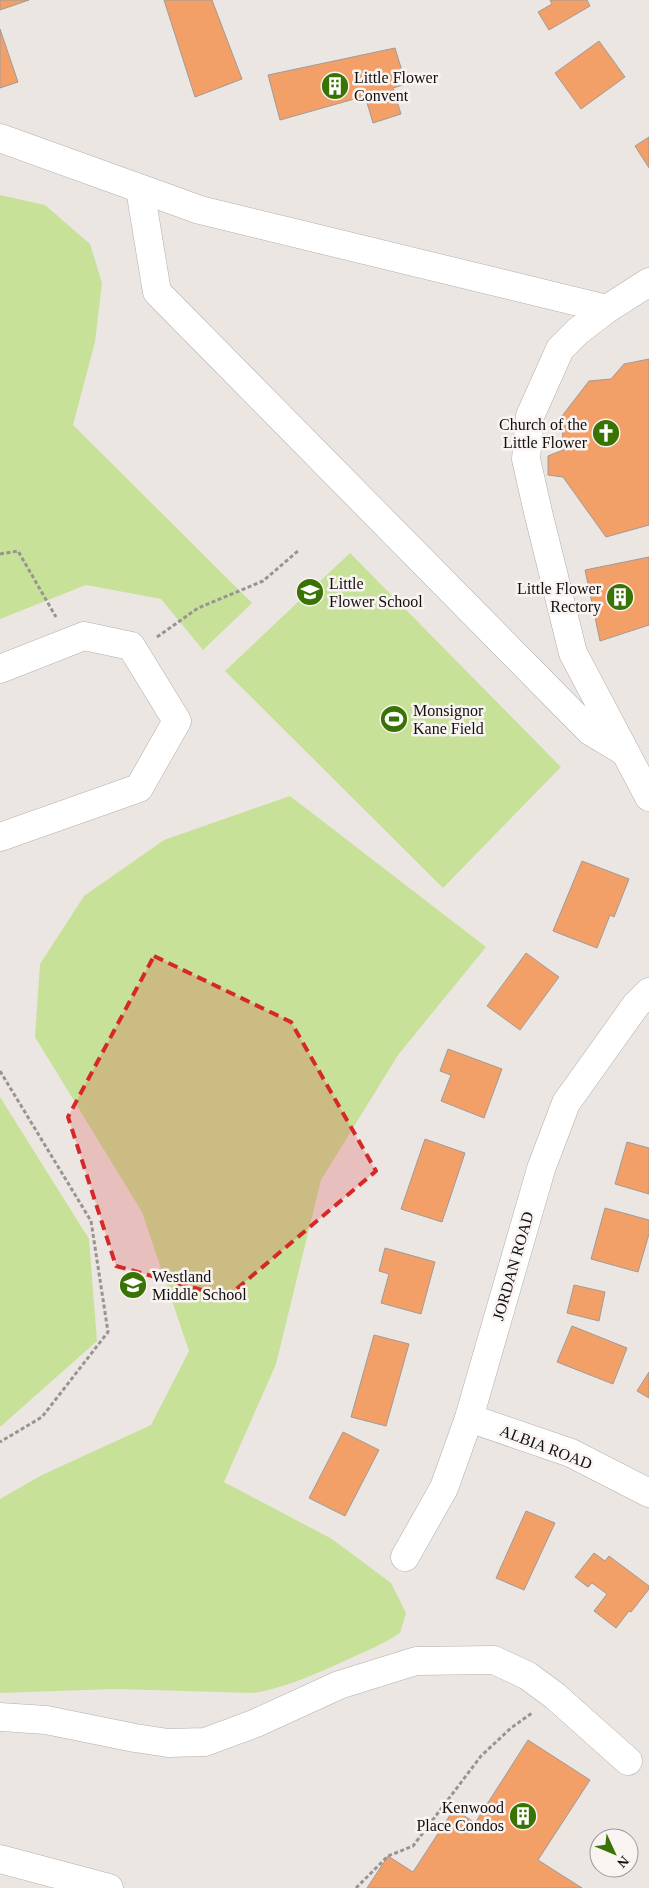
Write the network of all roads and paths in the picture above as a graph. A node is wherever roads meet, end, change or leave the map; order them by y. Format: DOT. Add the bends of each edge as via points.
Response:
graph roads {
  1 [pos="0,138"];
  2 [pos="140,188"];
  3 [pos="649,282"];
  4 [pos="607,309"];
  5 [pos="298,551"];
  6 [pos="0,554"];
  7 [pos="175,623"];
  8 [pos="70,642"];
  9 [pos="0,669"];
  10 [pos="625,752"];
  11 [pos="649,797"];
  12 [pos="0,837"];
  13 [pos="649,992"];
  14 [pos="0,1071"];
  15 [pos="469,1418"];
  16 [pos="0,1442"];
  17 [pos="649,1493"];
  18 [pos="405,1557"];
  19 [pos="0,1717"];
  20 [pos="511,1728"];
  21 [pos="628,1761"];
  22 [pos="0,1859"];
  23 [pos="109,1888"];
  24 [pos="356,1888"];
  1 -- 2 [label="street"];
  2 -- 4 [label="street" via="200,210"];
  2 -- 10 [label="street" via="157,292 590,731"];
  3 -- 4 [label="street"];
  4 -- 10 [label="street" via="560,348 530,416 526,459 573,653"];
  5 -- 7 [label="path" via="263,581 198,608"];
  6 -- 8 [label="path" via="18,551"];
  8 -- 9 [label="street"];
  8 -- 12 [label="street" via="84,636 131,646 177,721 139,788"];
  10 -- 11 [label="street"];
  13 -- 15 [label="street, JORDAN ROAD" via="636,1005 566,1103 541,1169"];
  14 -- 16 [label="path" via="91,1221 108,1332 42,1417"];
  15 -- 17 [label="street, ALBIA ROAD" via="571,1453"];
  15 -- 18 [label="street, JORDAN ROAD" via="444,1488"];
  19 -- 21 [label="street" via="46,1720 168,1743 205,1742 339,1685 416,1661 494,1660 528,1676 555,1696"];
  20 -- 24 [label="path" via="481,1756 414,1846 388,1856"];
  22 -- 23 [label="street"];
}
